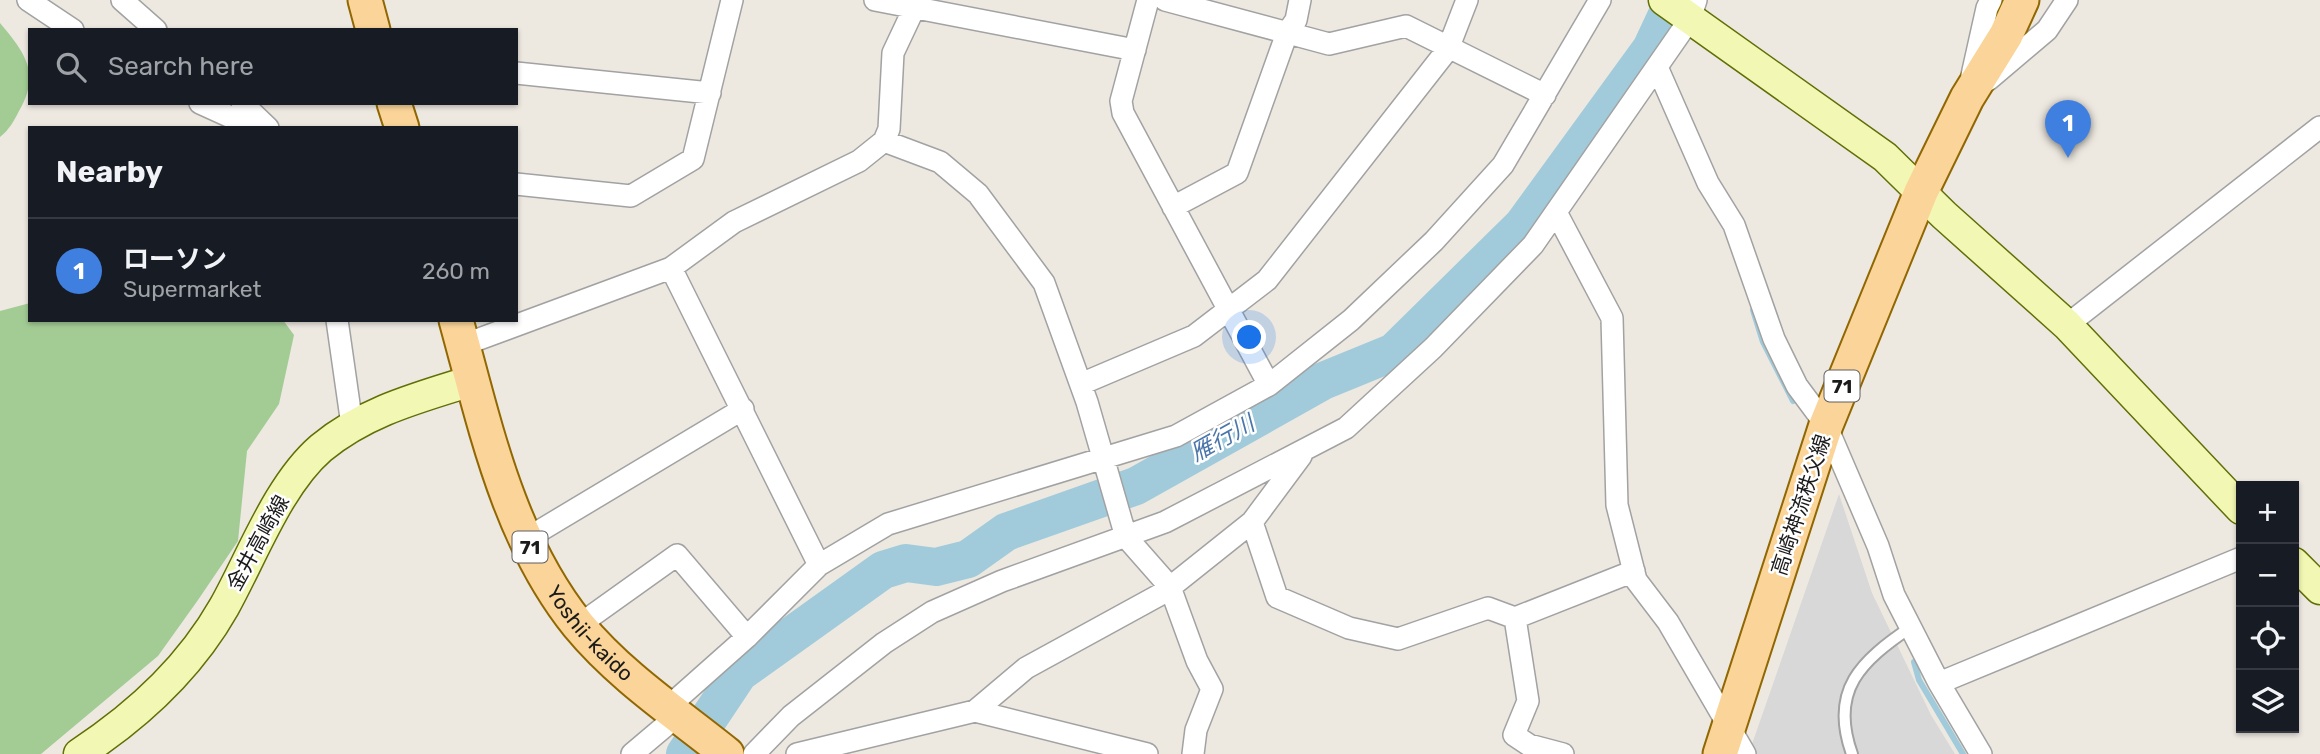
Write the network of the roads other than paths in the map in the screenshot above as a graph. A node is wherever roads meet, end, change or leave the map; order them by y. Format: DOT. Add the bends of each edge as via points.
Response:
graph roads {
  1 [pos="28,0"];
  2 [pos="122,0"];
  3 [pos="365,0"];
  4 [pos="732,0"];
  5 [pos="875,0"];
  6 [pos="1148,0"];
  7 [pos="1165,0"];
  8 [pos="1300,0"];
  9 [pos="1466,0"];
  10 [pos="1600,0"];
  11 [pos="1664,0"];
  12 [pos="1991,0"];
  13 [pos="2022,0"];
  14 [pos="2034,0"];
  15 [pos="2067,0"];
  16 [pos="916,3"];
  17 [pos="1693,9"];
  18 [pos="70,28"];
  19 [pos="154,28"];
  20 [pos="372,28"];
  21 [pos="1287,33"];
  22 [pos="2006,35"];
  23 [pos="1135,50"];
  24 [pos="1448,50"];
  25 [pos="1657,67"];
  26 [pos="518,74"];
  27 [pos="710,93"];
  28 [pos="1545,95"];
  29 [pos="1967,97"];
  30 [pos="204,105"];
  31 [pos="244,105"];
  32 [pos="395,105"];
  33 [pos="251,126"];
  34 [pos="266,126"];
  35 [pos="401,126"];
  36 [pos="2320,127"];
  37 [pos="884,141"];
  38 [pos="518,184"];
  39 [pos="1921,192"];
  40 [pos="1173,207"];
  41 [pos="1557,214"];
  42 [pos="671,268"];
  43 [pos="1229,311"];
  44 [pos="518,315"];
  45 [pos="337,322"];
  46 [pos="496,322"];
  47 [pos="2067,325"];
  48 [pos="460,333"];
  49 [pos="471,381"];
  50 [pos="1080,384"];
  51 [pos="1269,386"];
  52 [pos="743,409"];
  53 [pos="352,425"];
  54 [pos="1826,425"];
  55 [pos="1307,449"];
  56 [pos="1103,459"];
  57 [pos="2236,504"];
  58 [pos="1252,522"];
  59 [pos="1126,537"];
  60 [pos="526,539"];
  61 [pos="2236,560"];
  62 [pos="819,565"];
  63 [pos="2299,568"];
  64 [pos="1634,571"];
  65 [pos="1170,587"];
  66 [pos="2320,589"];
  67 [pos="1515,618"];
  68 [pos="579,625"];
  69 [pos="1911,627"];
  70 [pos="747,637"];
  71 [pos="1938,683"];
  72 [pos="975,711"];
  73 [pos="677,716"];
  74 [pos="1731,745"];
  75 [pos="1140,753"];
  76 [pos="79,754"];
  77 [pos="632,754"];
  78 [pos="727,754"];
  79 [pos="754,754"];
  80 [pos="797,754"];
  81 [pos="1192,754"];
  82 [pos="1563,754"];
  83 [pos="1852,754"];
  84 [pos="1981,754"];
  1 -- 18 [label="street"];
  2 -- 19 [label="street"];
  3 -- 20 [label="main road"];
  4 -- 27 [label="street"];
  5 -- 16 [label="street"];
  6 -- 23 [label="street"];
  7 -- 21 [label="street"];
  8 -- 21 [label="street" via="1296,20"];
  9 -- 24 [label="street"];
  10 -- 28 [label="street"];
  11 -- 17 [label="street"];
  12 -- 29 [label="street"];
  13 -- 22 [label="main road, 高崎神流秩父線 / 71"];
  14 -- 22 [label="main road, 高崎神流秩父線 / 71"];
  15 -- 29 [label="street" via="2047,30"];
  16 -- 23 [label="street"];
  16 -- 37 [label="street" via="893,53"];
  17 -- 25 [label="street"];
  17 -- 39 [label="street" via="1881,154"];
  21 -- 24 [label="street" via="1329,44 1406,26"];
  21 -- 40 [label="street" via="1237,173"];
  22 -- 29 [label="main road, 高崎神流秩父線 / 71"];
  23 -- 40 [label="street" via="1121,101 1123,113"];
  24 -- 28 [label="street"];
  24 -- 43 [label="street" via="1267,280"];
  25 -- 41 [label="street"];
  25 -- 54 [label="street" via="1708,183 1734,225 1774,339 1797,386"];
  26 -- 27 [label="street"];
  27 -- 38 [label="street" via="693,159 631,196"];
  28 -- 51 [label="street" via="1503,165 1434,241 1351,320"];
  29 -- 39 [label="main road, 高崎神流秩父線 / 71"];
  30 -- 33 [label="street"];
  31 -- 34 [label="street"];
  32 -- 35 [label="main road"];
  36 -- 47 [label="street"];
  37 -- 42 [label="street" via="859,161 734,222"];
  37 -- 50 [label="street" via="940,162 978,194 1044,283"];
  39 -- 47 [label="street"];
  39 -- 54 [label="main road, 高崎神流秩父線 / 71"];
  40 -- 43 [label="street"];
  41 -- 55 [label="street" via="1533,246 1433,348 1346,428"];
  41 -- 64 [label="street" via="1612,318 1617,505"];
  42 -- 44 [label="street"];
  42 -- 52 [label="street"];
  43 -- 50 [label="street" via="1194,336"];
  43 -- 51 [label="street"];
  45 -- 53 [label="street"];
  46 -- 48 [label="street"];
  47 -- 57 [label="street"];
  48 -- 49 [label="main road, Yoshii-kaido / 71"];
  49 -- 53 [label="street, 金井高崎線" via="389,407"];
  49 -- 60 [label="main road, Yoshii-kaido / 71" via="497,467"];
  50 -- 56 [label="street"];
  51 -- 56 [label="street" via="1176,436"];
  52 -- 60 [label="street"];
  52 -- 62 [label="street"];
  53 -- 76 [label="street, 金井高崎線" via="300,470 203,640 150,700"];
  54 -- 69 [label="street"];
  54 -- 74 [label="main road, 高崎神流秩父線 / 71"];
  55 -- 58 [label="street"];
  55 -- 59 [label="street" via="1165,522"];
  56 -- 59 [label="street"];
  56 -- 62 [label="street" via="888,524"];
  58 -- 65 [label="street"];
  58 -- 67 [label="street" via="1277,597 1349,628 1398,639 1488,608"];
  59 -- 65 [label="street"];
  59 -- 79 [label="street" via="1002,580 932,612 884,643 791,716"];
  60 -- 68 [label="main road, Yoshii-kaido / 71" via="551,587"];
  61 -- 71 [label="street"];
  62 -- 70 [label="street"];
  63 -- 66 [label="street"];
  64 -- 67 [label="street"];
  64 -- 74 [label="street" via="1668,622"];
  65 -- 72 [label="street" via="1026,668"];
  65 -- 81 [label="street" via="1197,662 1212,689"];
  67 -- 82 [label="street" via="1528,701 1514,735 1529,745"];
  68 -- 70 [label="street" via="677,555"];
  68 -- 73 [label="main road, Yoshii-kaido / 71" via="621,670"];
  69 -- 71 [label="street"];
  69 -- 83 [label="lane" via="1876,651 1854,675 1843,709"];
  70 -- 73 [label="street"];
  71 -- 84 [label="street"];
  72 -- 75 [label="street"];
  72 -- 80 [label="street"];
  73 -- 77 [label="street"];
  73 -- 78 [label="main road, 71"];
}
